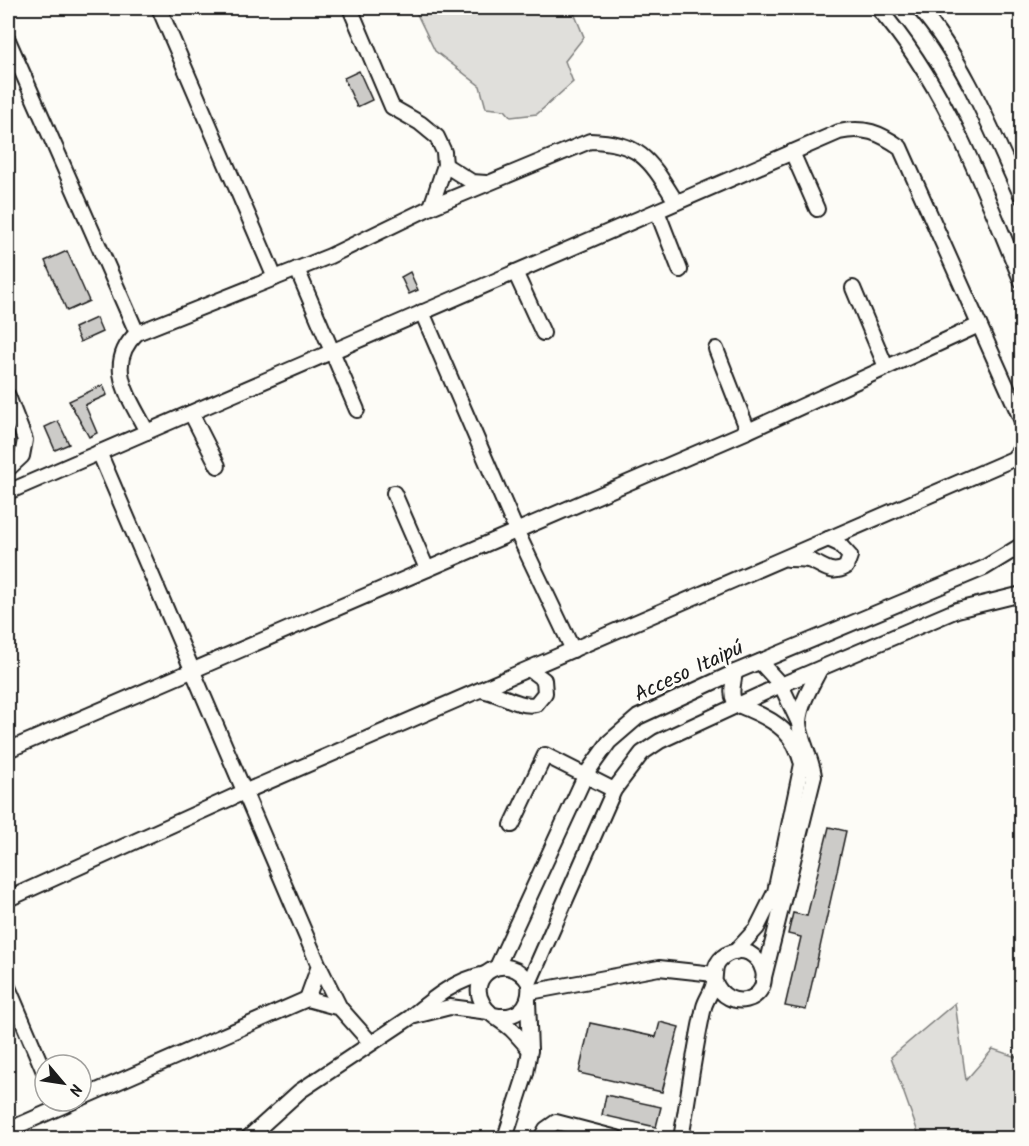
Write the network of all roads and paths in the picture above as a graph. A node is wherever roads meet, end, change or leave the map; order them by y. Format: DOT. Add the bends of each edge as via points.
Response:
graph roads {
  1 [pos="159,8"];
  2 [pos="350,8"];
  3 [pos="878,8"];
  4 [pos="919,8"];
  5 [pos="8,40"];
  6 [pos="792,152"];
  7 [pos="445,165"];
  8 [pos="488,183"];
  9 [pos="1022,197"];
  10 [pos="676,202"];
  11 [pos="431,207"];
  12 [pos="817,209"];
  13 [pos="657,211"];
  14 [pos="297,269"];
  15 [pos="680,270"];
  16 [pos="515,272"];
  17 [pos="275,278"];
  18 [pos="1022,282"];
  19 [pos="853,288"];
  20 [pos="422,312"];
  21 [pos="979,325"];
  22 [pos="137,333"];
  23 [pos="543,333"];
  24 [pos="716,349"];
  25 [pos="332,352"];
  26 [pos="886,367"];
  27 [pos="8,396"];
  28 [pos="357,410"];
  29 [pos="191,412"];
  30 [pos="1022,421"];
  31 [pos="748,431"];
  32 [pos="147,432"];
  33 [pos="1022,448"];
  34 [pos="99,452"];
  35 [pos="218,466"];
  36 [pos="8,469"];
  37 [pos="8,492"];
  38 [pos="394,493"];
  39 [pos="516,530"];
  40 [pos="828,539"];
  41 [pos="1022,545"];
  42 [pos="783,559"];
  43 [pos="427,569"];
  44 [pos="1022,594"];
  45 [pos="573,650"];
  46 [pos="760,662"];
  47 [pos="192,669"];
  48 [pos="529,669"];
  49 [pos="820,669"];
  50 [pos="735,672"];
  51 [pos="781,685"];
  52 [pos="481,690"];
  53 [pos="739,705"];
  54 [pos="799,723"];
  55 [pos="8,750"];
  56 [pos="586,774"];
  57 [pos="614,790"];
  58 [pos="244,792"];
  59 [pos="512,825"];
  60 [pos="8,899"];
  61 [pos="735,952"];
  62 [pos="319,966"];
  63 [pos="491,971"];
  64 [pos="714,978"];
  65 [pos="763,981"];
  66 [pos="8,987"];
  67 [pos="529,992"];
  68 [pos="307,999"];
  69 [pos="731,1000"];
  70 [pos="340,1008"];
  71 [pos="491,1013"];
  72 [pos="703,1016"];
  73 [pos="411,1017"];
  74 [pos="371,1043"];
  75 [pos="530,1050"];
  76 [pos="36,1053"];
  77 [pos="93,1093"];
  78 [pos="41,1113"];
  79 [pos="8,1130"];
  80 [pos="248,1138"];
  81 [pos="505,1138"];
  82 [pos="541,1138"];
  83 [pos="617,1138"];
  84 [pos="681,1138"];
  1 -- 17 [label="street"];
  2 -- 7 [label="street" via="392,107 437,137"];
  3 -- 18 [label="street" via="904,38 933,84 970,158"];
  4 -- 9 [label="street" via="954,58"];
  5 -- 22 [label="street"];
  6 -- 10 [label="street"];
  6 -- 12 [label="street"];
  6 -- 21 [label="street" via="855,129 882,135 900,147"];
  7 -- 8 [label="street" via="472,182"];
  7 -- 11 [label="street"];
  8 -- 10 [label="street" via="590,141 614,141 643,156"];
  8 -- 11 [label="street"];
  10 -- 13 [label="street"];
  11 -- 14 [label="street"];
  13 -- 15 [label="street"];
  13 -- 16 [label="street"];
  14 -- 17 [label="street"];
  14 -- 25 [label="street"];
  16 -- 20 [label="street"];
  16 -- 23 [label="street"];
  17 -- 22 [label="street"];
  19 -- 26 [label="street"];
  20 -- 25 [label="street"];
  20 -- 39 [label="street"];
  21 -- 26 [label="street"];
  21 -- 30 [label="street"];
  22 -- 32 [label="street" via="126,343 119,369"];
  24 -- 31 [label="street"];
  25 -- 28 [label="street"];
  25 -- 29 [label="street"];
  26 -- 31 [label="street"];
  27 -- 36 [label="street" via="25,440 22,456"];
  29 -- 32 [label="street"];
  29 -- 35 [label="street"];
  31 -- 39 [label="street"];
  32 -- 34 [label="street"];
  33 -- 40 [label="street" via="1013,459"];
  34 -- 37 [label="street"];
  34 -- 47 [label="street"];
  38 -- 43 [label="street"];
  39 -- 43 [label="street"];
  39 -- 45 [label="street"];
  40 -- 42 [label="street"];
  40 -- 42 [label="street" via="850,556 846,567 838,572 830,572 811,561"];
  41 -- 46 [label="street, Acceso Itaipú" via="984,568"];
  42 -- 45 [label="street"];
  43 -- 47 [label="street"];
  44 -- 49 [label="street" via="957,610"];
  45 -- 48 [label="street"];
  46 -- 50 [label="street, Acceso Itaipú"];
  46 -- 51 [label="street"];
  47 -- 55 [label="street"];
  47 -- 58 [label="street"];
  48 -- 52 [label="street"];
  48 -- 52 [label="street" via="544,680 545,693 536,704"];
  49 -- 51 [label="street"];
  49 -- 54 [label="street"];
  50 -- 53 [label="street" via="732,693"];
  50 -- 56 [label="street, Acceso Itaipú" via="638,717 609,742"];
  51 -- 53 [label="street"];
  51 -- 54 [label="street"];
  52 -- 58 [label="street"];
  53 -- 57 [label="street" via="642,753"];
  53 -- 61 [label="street" via="787,731 798,747 802,764 776,892 757,928"];
  54 -- 65 [label="street" via="814,776"];
  56 -- 57 [label="street"];
  56 -- 59 [label="street" via="544,755"];
  56 -- 63 [label="street, Acceso Itaipú"];
  57 -- 67 [label="street"];
  58 -- 60 [label="street"];
  58 -- 62 [label="street"];
  61 -- 64 [label="street" via="721,959"];
  61 -- 65 [label="street" via="743,951 757,959 764,973"];
  62 -- 68 [label="street"];
  62 -- 70 [label="street"];
  63 -- 67 [label="street" via="516,968"];
  63 -- 71 [label="street" via="479,988"];
  63 -- 73 [label="street" via="464,979"];
  64 -- 67 [label="street" via="659,968"];
  64 -- 69 [label="street" via="718,990"];
  64 -- 72 [label="street"];
  65 -- 69 [label="street" via="755,995"];
  66 -- 76 [label="street"];
  67 -- 71 [label="street" via="517,1014 504,1017"];
  67 -- 75 [label="street"];
  68 -- 70 [label="street"];
  68 -- 77 [label="street"];
  69 -- 72 [label="street"];
  70 -- 74 [label="street"];
  71 -- 73 [label="street" via="450,1007"];
  71 -- 75 [label="street"];
  72 -- 84 [label="street"];
  73 -- 74 [label="street"];
  74 -- 80 [label="street" via="300,1092"];
  75 -- 81 [label="street"];
  78 -- 79 [label="street"];
  82 -- 83 [label="street" via="556,1122"];
}
